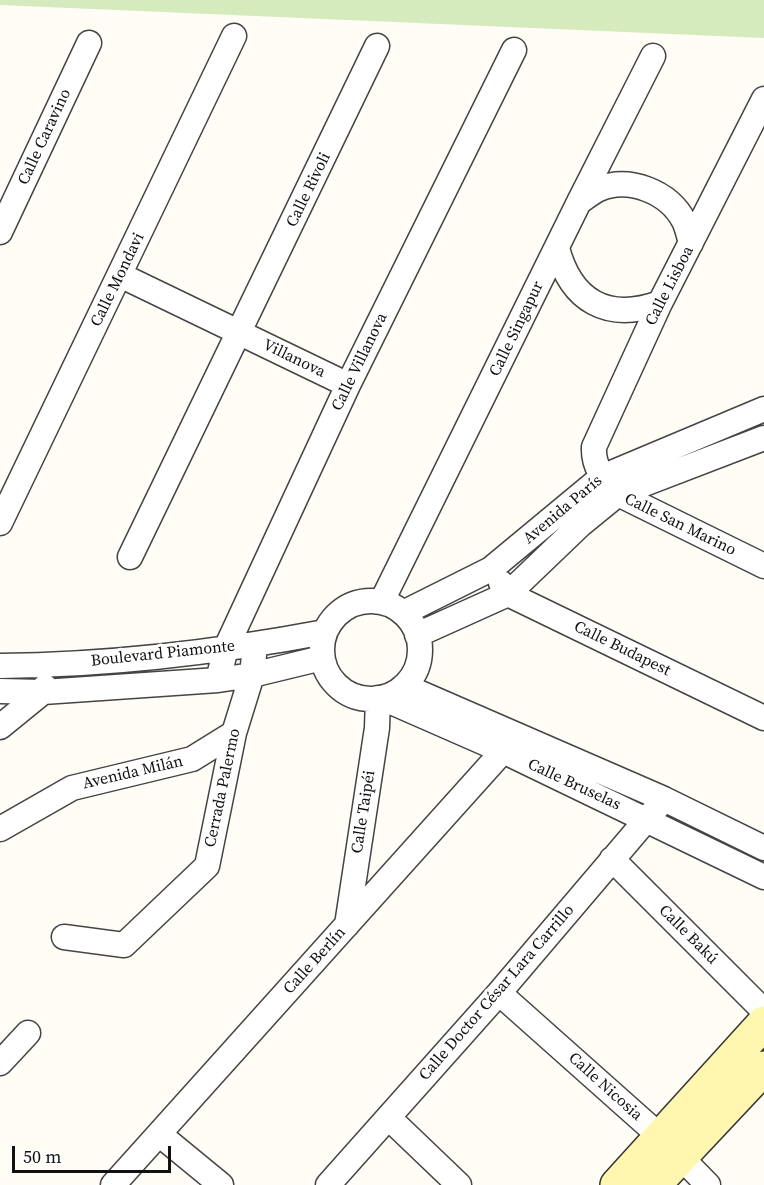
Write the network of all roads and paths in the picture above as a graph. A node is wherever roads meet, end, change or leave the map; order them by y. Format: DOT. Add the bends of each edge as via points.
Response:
graph roads {
  1 [pos="234,36"];
  2 [pos="89,43"];
  3 [pos="378,46"];
  4 [pos="514,50"];
  5 [pos="653,57"];
  6 [pos="764,99"];
  7 [pos="579,202"];
  8 [pos="0,232"];
  9 [pos="691,243"];
  10 [pos="557,248"];
  11 [pos="120,275"];
  12 [pos="660,303"];
  13 [pos="240,333"];
  14 [pos="348,385"];
  15 [pos="764,409"];
  16 [pos="764,438"];
  17 [pos="602,477"];
  18 [pos="618,494"];
  19 [pos="0,523"];
  20 [pos="130,557"];
  21 [pos="764,566"];
  22 [pos="491,569"];
  23 [pos="508,594"];
  24 [pos="382,602"];
  25 [pos="403,613"];
  26 [pos="325,632"];
  27 [pos="417,635"];
  28 [pos="255,645"];
  29 [pos="226,648"];
  30 [pos="322,658"];
  31 [pos="55,665"];
  32 [pos="0,666"];
  33 [pos="252,675"];
  34 [pos="218,680"];
  35 [pos="404,686"];
  36 [pos="0,691"];
  37 [pos="43,692"];
  38 [pos="380,698"];
  39 [pos="764,718"];
  40 [pos="0,727"];
  41 [pos="234,733"];
  42 [pos="508,743"];
  43 [pos="596,782"];
  44 [pos="664,799"];
  45 [pos="645,819"];
  46 [pos="0,830"];
  47 [pos="764,848"];
  48 [pos="612,859"];
  49 [pos="764,877"];
  50 [pos="347,925"];
  51 [pos="64,937"];
  52 [pos="499,993"];
  53 [pos="764,1011"];
  54 [pos="764,1023"];
  55 [pos="28,1034"];
  56 [pos="0,1063"];
  57 [pos="764,1068"];
  58 [pos="389,1118"];
  59 [pos="159,1134"];
  60 [pos="671,1148"];
  61 [pos="113,1185"];
  62 [pos="221,1185"];
  63 [pos="328,1185"];
  64 [pos="459,1185"];
  65 [pos="617,1185"];
  66 [pos="654,1185"];
  67 [pos="708,1185"];
  1 -- 11 [label="street, Calle Mondavi"];
  2 -- 8 [label="street, Calle Caravino"];
  3 -- 13 [label="street, Calle Rivoli"];
  4 -- 14 [label="street, Calle Villanova"];
  5 -- 7 [label="street, Calle Singapur"];
  6 -- 9 [label="street, Calle Lisboa"];
  7 -- 9 [label="street" via="599,189 623,184 647,189 668,201 683,220"];
  7 -- 10 [label="street, Calle Singapur"];
  9 -- 12 [label="street, Calle Lisboa"];
  10 -- 12 [label="street" via="562,267 586,298 622,311 642,310"];
  10 -- 24 [label="street, Calle Singapur"];
  11 -- 13 [label="street"];
  11 -- 19 [label="street, Calle Mondavi"];
  12 -- 17 [label="street, Calle Lisboa" via="594,447 593,459"];
  13 -- 14 [label="street, Villanova"];
  13 -- 20 [label="street, Calle Rivoli"];
  14 -- 29 [label="street, Calle Villanova"];
  15 -- 17 [label="street, Avenida París"];
  16 -- 18 [label="street, Avenida París"];
  17 -- 18 [label="street, Calle San Marino"];
  17 -- 22 [label="street, Avenida París"];
  18 -- 21 [label="street, Calle San Marino"];
  18 -- 23 [label="street, Avenida París"];
  22 -- 23 [label="street, Calle Budapest"];
  22 -- 25 [label="street, Avenida París"];
  23 -- 27 [label="street, Avenida París"];
  23 -- 39 [label="street, Calle Budapest"];
  24 -- 25 [label="street"];
  24 -- 26 [label="street" via="368,600 348,606"];
  25 -- 27 [label="street"];
  26 -- 28 [label="street, Boulevard Piamonte"];
  26 -- 30 [label="street"];
  27 -- 35 [label="street" via="418,662"];
  28 -- 29 [label="street, Boulevard Piamonte"];
  28 -- 33 [label="street, Cerrada Palermo"];
  29 -- 31 [label="street, Boulevard Piamonte"];
  29 -- 34 [label="street, Calle Villanova"];
  30 -- 33 [label="street, Boulevard Piamonte"];
  30 -- 38 [label="street" via="327,674 350,695"];
  31 -- 32 [label="street, Boulevard Piamonte"];
  31 -- 37 [label="street"];
  33 -- 34 [label="street, Boulevard Piamonte"];
  33 -- 41 [label="street, Cerrada Palermo"];
  34 -- 37 [label="street, Boulevard Piamonte"];
  35 -- 38 [label="street"];
  35 -- 42 [label="street, Calle Bruselas"];
  36 -- 37 [label="street, Boulevard Piamonte"];
  37 -- 40 [label="street"];
  38 -- 42 [label="street, Calle Bruselas"];
  38 -- 50 [label="street, Calle Taipéi"];
  41 -- 46 [label="street, Avenida Milán" via="192,759 72,788"];
  41 -- 51 [label="street, Cerrada Palermo" via="207,866 124,945"];
  42 -- 43 [label="street, Calle Bruselas"];
  42 -- 50 [label="street, Calle Berlín"];
  43 -- 44 [label="street, Calle Bruselas"];
  43 -- 45 [label="street, Calle Bruselas"];
  44 -- 45 [label="street, Calle Doctor César Lara Carrillo"];
  44 -- 47 [label="street, Calle Bruselas"];
  45 -- 48 [label="street, Calle Doctor César Lara Carrillo"];
  45 -- 49 [label="street, Calle Bruselas"];
  48 -- 52 [label="street, Calle Doctor César Lara Carrillo"];
  48 -- 53 [label="street, Calle Bakú"];
  50 -- 59 [label="street, Calle Berlín"];
  52 -- 58 [label="street, Calle Doctor César Lara Carrillo"];
  52 -- 60 [label="street, Calle Nicosia"];
  54 -- 60 [label="main road"];
  55 -- 56 [label="street"];
  57 -- 60 [label="main road"];
  58 -- 63 [label="street, Calle Doctor César Lara Carrillo"];
  58 -- 64 [label="street"];
  59 -- 61 [label="street, Calle Berlín"];
  59 -- 62 [label="street"];
  60 -- 65 [label="main road"];
  60 -- 66 [label="main road"];
  60 -- 67 [label="street, Calle Nicosia"];
}
